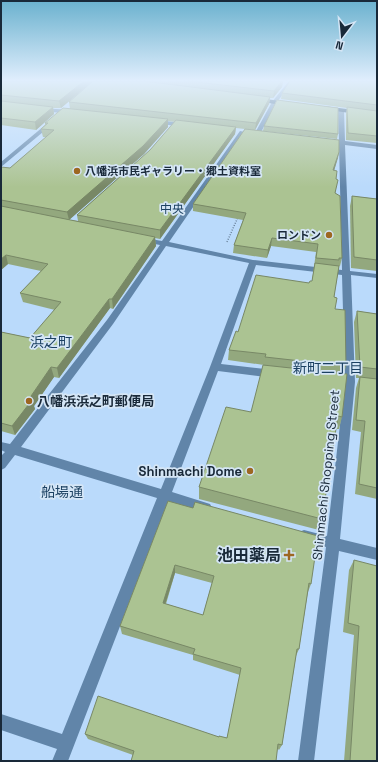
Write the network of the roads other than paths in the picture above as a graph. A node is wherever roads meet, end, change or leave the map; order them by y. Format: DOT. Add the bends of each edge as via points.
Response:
graph roads {
  1 [pos="58,117"];
  2 [pos="261,117"];
  3 [pos="341,117"];
  4 [pos="151,121"];
  5 [pos="175,124"];
  6 [pos="190,126"];
  7 [pos="170,130"];
  8 [pos="247,132"];
  9 [pos="265,134"];
  10 [pos="327,141"];
  11 [pos="343,143"];
  12 [pos="377,147"];
  13 [pos="1,165"];
  14 [pos="136,238"];
  15 [pos="165,244"];
  16 [pos="253,262"];
  17 [pos="347,273"];
  18 [pos="377,276"];
  19 [pos="215,367"];
  20 [pos="286,375"];
  21 [pos="346,382"];
  22 [pos="363,384"];
  23 [pos="7,447"];
  24 [pos="1,465"];
  25 [pos="164,496"];
  26 [pos="218,512"];
  27 [pos="294,533"];
  28 [pos="333,544"];
  29 [pos="377,554"];
  30 [pos="1,722"];
  31 [pos="67,744"];
  32 [pos="60,761"];
  33 [pos="306,761"];
  1 -- 13 [label="street"];
  2 -- 8 [label="street"];
  3 -- 11 [label="street, Shinmachi Shopping Street"];
  4 -- 5 [label="street"];
  5 -- 6 [label="street"];
  5 -- 7 [label="street"];
  8 -- 9 [label="street"];
  8 -- 15 [label="street"];
  10 -- 11 [label="street"];
  11 -- 12 [label="street"];
  11 -- 17 [label="street, Shinmachi Shopping Street" via="348,203"];
  14 -- 15 [label="street"];
  15 -- 16 [label="street"];
  15 -- 23 [label="street" via="110,322"];
  16 -- 17 [label="street"];
  16 -- 19 [label="street"];
  17 -- 18 [label="street"];
  17 -- 21 [label="street, Shinmachi Shopping Street"];
  19 -- 20 [label="street"];
  19 -- 25 [label="street"];
  21 -- 22 [label="street"];
  21 -- 28 [label="street, Shinmachi Shopping Street"];
  23 -- 24 [label="street"];
  23 -- 25 [label="street"];
  25 -- 26 [label="street"];
  25 -- 31 [label="street"];
  27 -- 28 [label="street"];
  28 -- 29 [label="street"];
  28 -- 33 [label="street, Shinmachi Shopping Street"];
  30 -- 31 [label="street"];
  31 -- 32 [label="street"];
}
